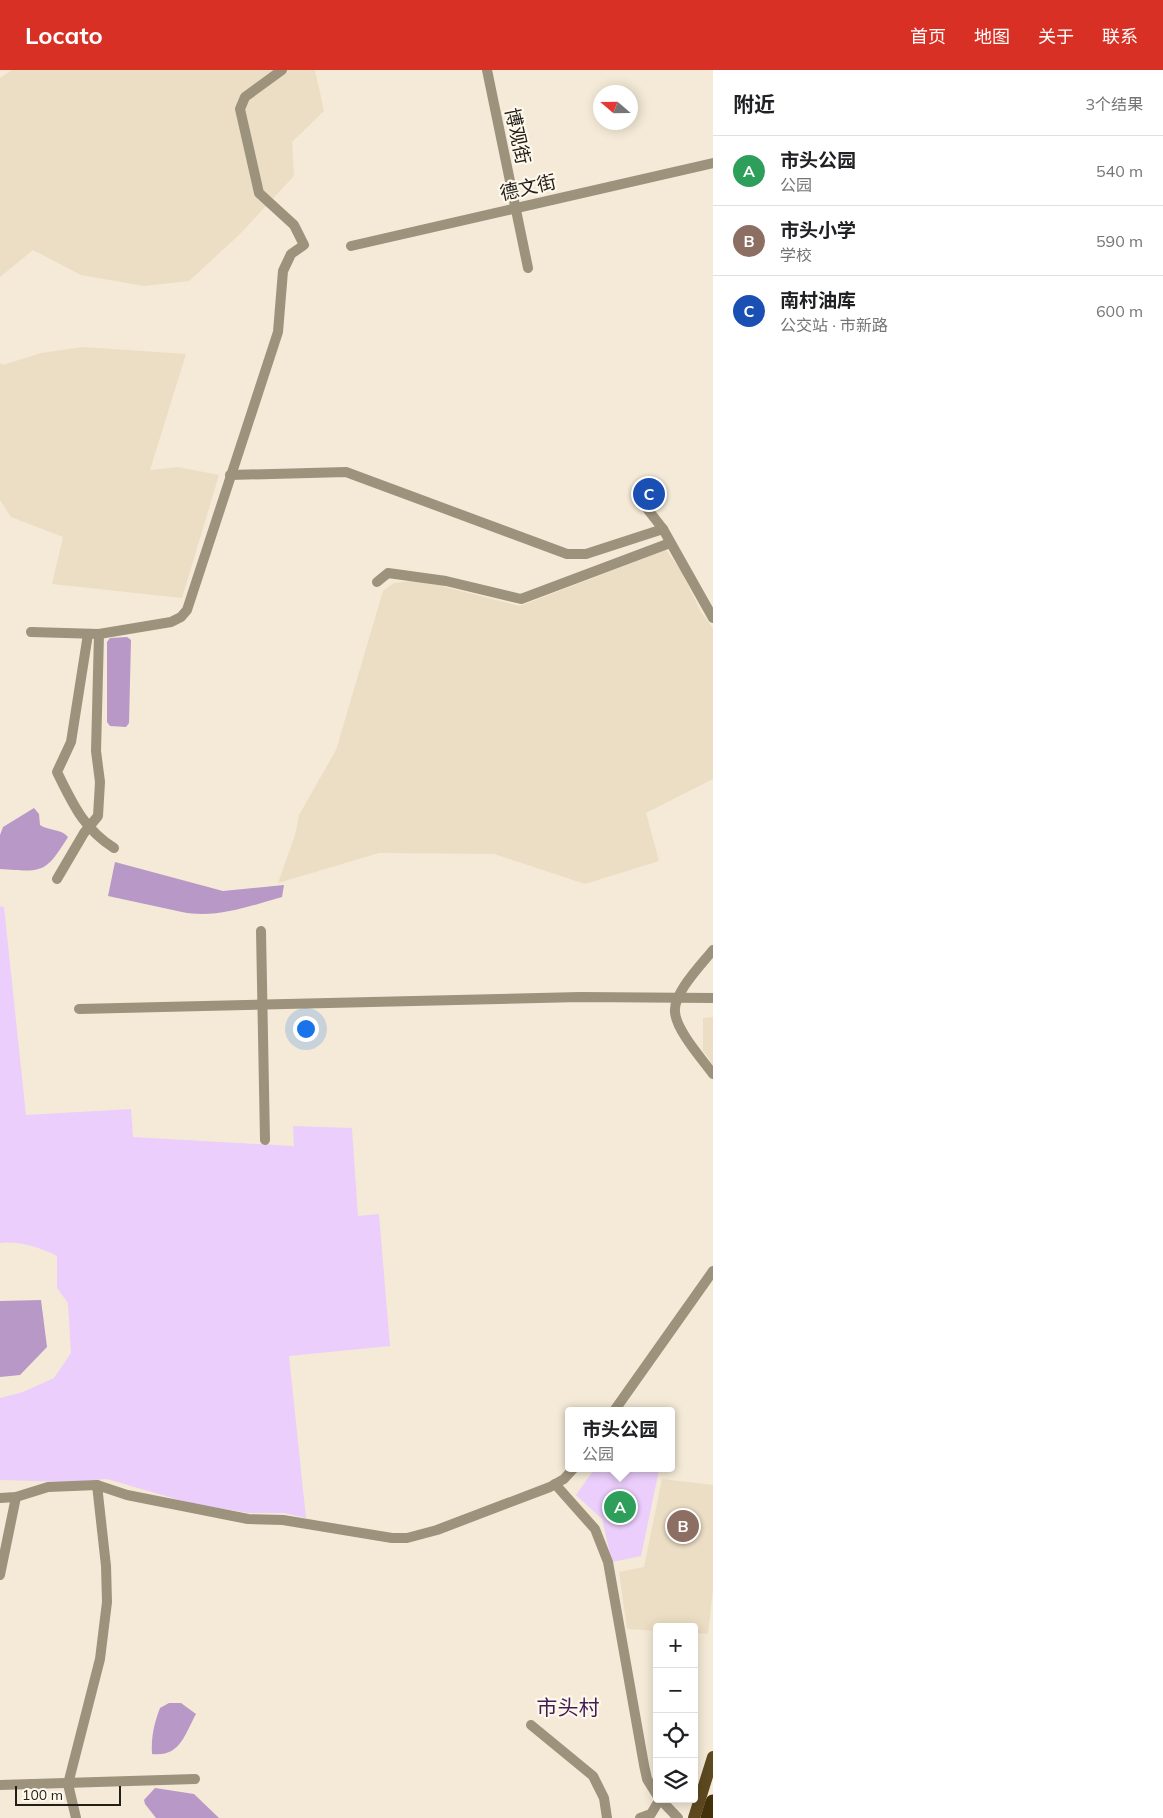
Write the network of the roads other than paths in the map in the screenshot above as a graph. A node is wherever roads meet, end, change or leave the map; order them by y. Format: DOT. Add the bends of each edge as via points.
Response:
graph roads {
  1 [pos="282,70"];
  2 [pos="487,70"];
  3 [pos="713,163"];
  4 [pos="516,208"];
  5 [pos="351,246"];
  6 [pos="528,268"];
  7 [pos="230,474"];
  8 [pos="645,506"];
  9 [pos="663,529"];
  10 [pos="670,543"];
  11 [pos="377,582"];
  12 [pos="713,618"];
  13 [pos="31,632"];
  14 [pos="94,634"];
  15 [pos="90,828"];
  16 [pos="114,848"];
  17 [pos="57,879"];
  18 [pos="262,930"];
  19 [pos="713,950"];
  20 [pos="713,998"];
  21 [pos="677,999"];
  22 [pos="264,1004"];
  23 [pos="79,1009"];
  24 [pos="713,1074"];
  25 [pos="265,1140"];
  26 [pos="713,1270"];
  27 [pos="617,1407"];
  28 [pos="569,1472"];
  29 [pos="555,1484"];
  30 [pos="97,1485"];
  31 [pos="16,1497"];
  32 [pos="0,1498"];
  33 [pos="0,1575"];
  34 [pos="531,1725"];
  35 [pos="713,1757"];
  36 [pos="195,1779"];
  37 [pos="68,1784"];
  38 [pos="0,1785"];
  39 [pos="653,1789"];
  40 [pos="713,1802"];
  41 [pos="658,1803"];
  42 [pos="664,1803"];
  43 [pos="76,1818"];
  44 [pos="607,1818"];
  45 [pos="640,1818"];
  46 [pos="678,1818"];
  47 [pos="694,1818"];
  48 [pos="708,1818"];
  1 -- 7 [label="street" via="245,97 240,109 260,193 294,225 304,245 291,254 283,271 278,332"];
  2 -- 4 [label="street, 博观街"];
  3 -- 4 [label="street, 德文街"];
  4 -- 5 [label="street, 德文街"];
  4 -- 6 [label="street, 博观街"];
  7 -- 9 [label="street" via="346,472 567,554 586,554"];
  7 -- 14 [label="street" via="187,610 171,622"];
  8 -- 9 [label="street"];
  9 -- 10 [label="street"];
  10 -- 11 [label="street" via="521,599 446,581 388,573"];
  10 -- 12 [label="street"];
  13 -- 14 [label="street"];
  14 -- 15 [label="street" via="100,802 98,816"];
  14 -- 15 [label="street" via="71,742 58,772 77,814"];
  15 -- 16 [label="street"];
  15 -- 17 [label="street"];
  18 -- 22 [label="street"];
  19 -- 21 [label="street"];
  20 -- 21 [label="street"];
  21 -- 22 [label="street" via="580,997"];
  21 -- 24 [label="street" via="674,1010 677,1022"];
  22 -- 23 [label="street"];
  22 -- 25 [label="street"];
  26 -- 27 [label="street"];
  28 -- 29 [label="street"];
  29 -- 30 [label="street" via="437,1530 407,1538 248,1518 127,1495"];
  29 -- 39 [label="street" via="595,1529 608,1562 644,1765"];
  30 -- 31 [label="street" via="48,1487"];
  30 -- 37 [label="street" via="107,1602 100,1659"];
  31 -- 32 [label="street"];
  31 -- 33 [label="street"];
  34 -- 44 [label="street" via="593,1776 604,1798"];
  35 -- 47 [label="main road"];
  36 -- 37 [label="street"];
  37 -- 38 [label="street"];
  37 -- 43 [label="street"];
  40 -- 48 [label="highway"];
  41 -- 45 [label="street" via="651,1814"];
  42 -- 46 [label="street"];
}
